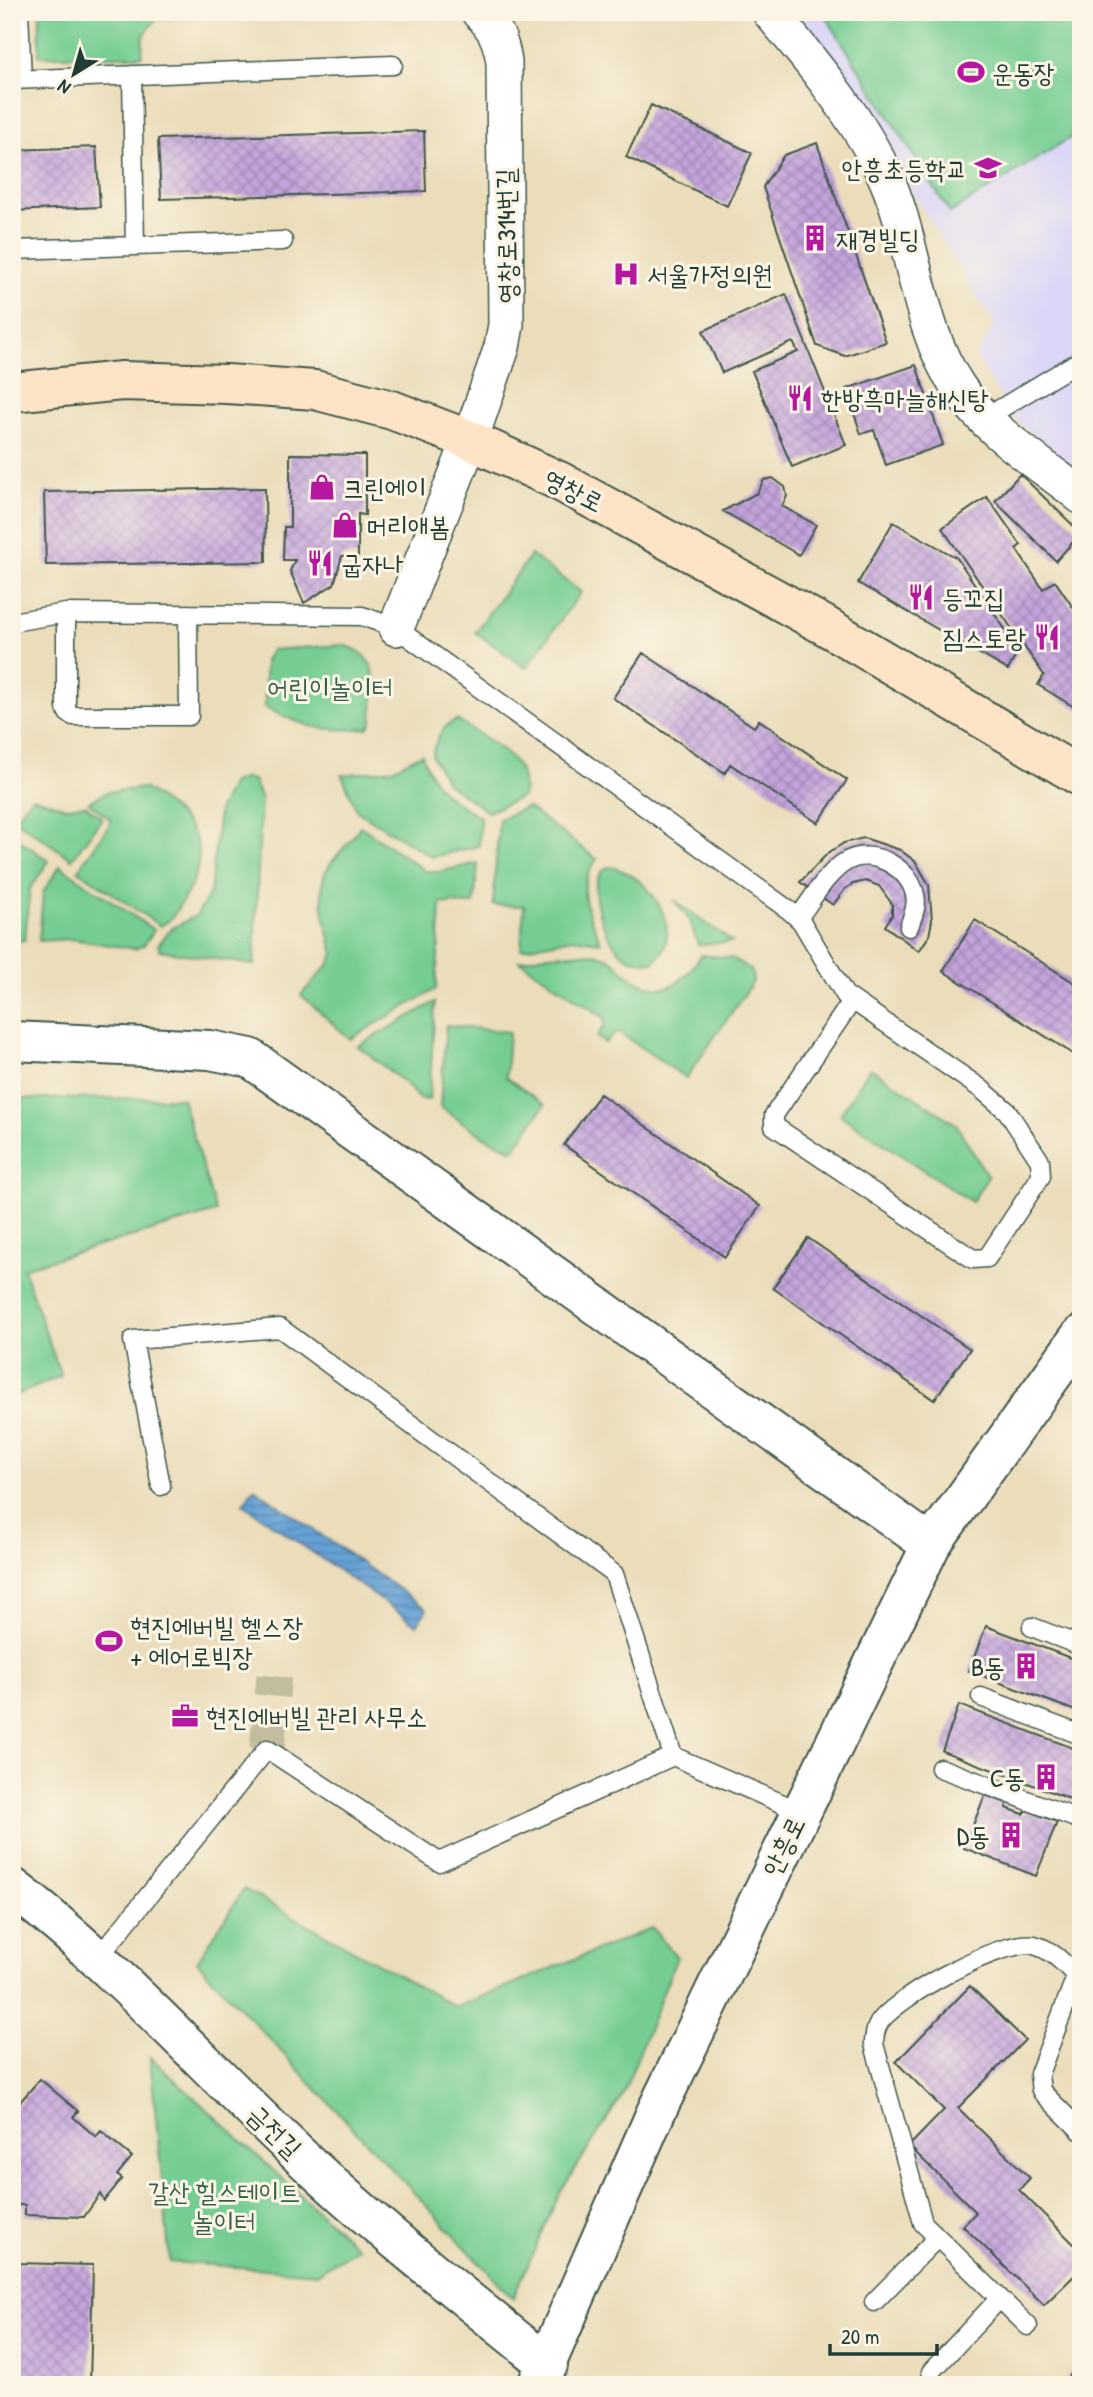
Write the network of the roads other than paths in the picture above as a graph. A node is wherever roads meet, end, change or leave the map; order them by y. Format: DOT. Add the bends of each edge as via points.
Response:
graph roads {
  1 [pos="19,12"];
  2 [pos="770,12"];
  3 [pos="491,17"];
  4 [pos="393,65"];
  5 [pos="132,75"];
  6 [pos="17,79"];
  7 [pos="283,241"];
  8 [pos="135,246"];
  9 [pos="12,250"];
  10 [pos="1081,360"];
  11 [pos="12,392"];
  12 [pos="985,418"];
  13 [pos="470,440"];
  14 [pos="1081,496"];
  15 [pos="66,613"];
  16 [pos="188,614"];
  17 [pos="12,622"];
  18 [pos="396,628"];
  19 [pos="1081,777"];
  20 [pos="798,918"];
  21 [pos="909,927"];
  22 [pos="852,1001"];
  23 [pos="12,1041"];
  24 [pos="1081,1335"];
  25 [pos="161,1486"];
  26 [pos="931,1545"];
  27 [pos="1032,1627"];
  28 [pos="1081,1646"];
  29 [pos="981,1698"];
  30 [pos="1081,1735"];
  31 [pos="673,1756"];
  32 [pos="940,1768"];
  33 [pos="799,1811"];
  34 [pos="1081,1820"];
  35 [pos="12,1887"];
  36 [pos="98,1958"];
  37 [pos="1079,1973"];
  38 [pos="1081,2131"];
  39 [pos="937,2238"];
  40 [pos="999,2298"];
  41 [pos="874,2302"];
  42 [pos="1028,2326"];
  43 [pos="931,2372"];
  44 [pos="543,2375"];
  1 -- 6 [label="lane"];
  2 -- 12 [label="street" via="813,62 881,167 935,344 957,387"];
  3 -- 13 [label="street, 영창로314번길" via="504,62 508,303 502,347"];
  4 -- 5 [label="lane"];
  5 -- 6 [label="lane"];
  5 -- 8 [label="lane"];
  7 -- 8 [label="lane"];
  8 -- 9 [label="lane"];
  10 -- 12 [label="lane"];
  11 -- 13 [label="main road, 영창로" via="122,381 315,390 392,410"];
  12 -- 14 [label="street"];
  13 -- 18 [label="street, 영창로314번길"];
  13 -- 19 [label="main road, 영창로" via="559,481 824,625"];
  15 -- 16 [label="lane"];
  15 -- 16 [label="lane" via="66,708 74,716 189,716"];
  15 -- 17 [label="lane"];
  16 -- 18 [label="lane" via="362,616"];
  18 -- 20 [label="lane"];
  20 -- 21 [label="lane" via="834,871 845,862 867,856 906,875 916,897"];
  20 -- 22 [label="lane" via="830,974"];
  22 -- 22 [label="lane" via="994,1099 1040,1161 1041,1176 987,1258 973,1259 774,1126 774,1115"];
  23 -- 26 [label="street" via="210,1050 250,1058"];
  24 -- 26 [label="street, 안흥로"];
  25 -- 31 [label="lane" via="132,1340 280,1328 614,1574"];
  26 -- 33 [label="street, 안흥로"];
  27 -- 28 [label="lane"];
  29 -- 30 [label="lane"];
  31 -- 33 [label="lane"];
  31 -- 36 [label="lane" via="439,1862 267,1749"];
  32 -- 34 [label="lane"];
  33 -- 44 [label="street, 안흥로" via="656,2112"];
  35 -- 36 [label="street, 금전길"];
  36 -- 44 [label="street, 금전길" via="311,2166"];
  37 -- 38 [label="lane" via="1038,2074 1041,2091"];
  37 -- 39 [label="lane" via="1033,1945 993,1950 894,2008 880,2022 874,2044 915,2200 923,2223"];
  39 -- 40 [label="lane"];
  39 -- 41 [label="lane"];
  40 -- 42 [label="lane"];
  40 -- 43 [label="lane"];
}
